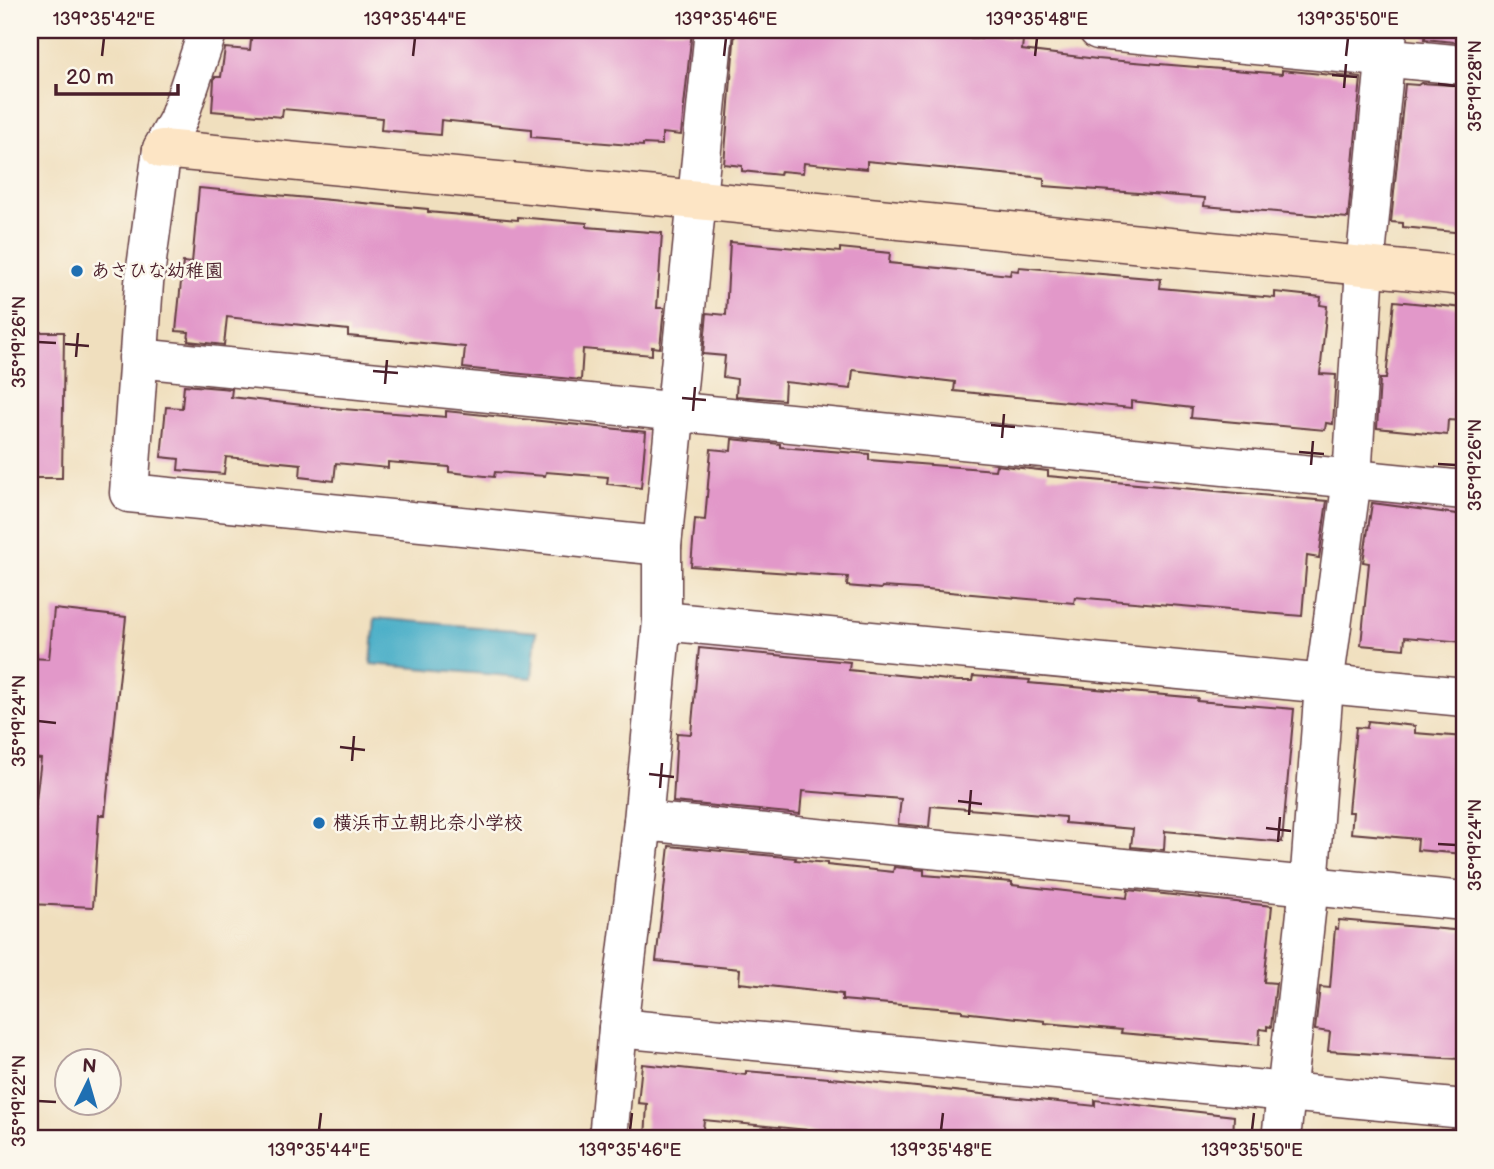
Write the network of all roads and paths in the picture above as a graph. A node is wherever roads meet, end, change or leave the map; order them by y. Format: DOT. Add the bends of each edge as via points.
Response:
graph roads {
  1 [pos="208,30"];
  2 [pos="714,30"];
  3 [pos="1098,30"];
  4 [pos="1386,44"];
  5 [pos="1464,65"];
  6 [pos="162,149"];
  7 [pos="698,200"];
  8 [pos="1365,267"];
  9 [pos="1464,276"];
  10 [pos="138,358"];
  11 [pos="675,413"];
  12 [pos="1352,479"];
  13 [pos="1464,490"];
  14 [pos="662,546"];
  15 [pos="663,621"];
  16 [pos="1324,685"];
  17 [pos="1464,697"];
  18 [pos="643,821"];
  19 [pos="1309,886"];
  20 [pos="1464,901"];
  21 [pos="618,1028"];
  22 [pos="1286,1091"];
  23 [pos="1464,1109"];
  24 [pos="608,1139"];
  25 [pos="1281,1139"];
  1 -- 6 [label="street" via="178,120"];
  2 -- 7 [label="street"];
  3 -- 4 [label="street"];
  4 -- 5 [label="street"];
  4 -- 8 [label="street"];
  6 -- 7 [label="street"];
  6 -- 10 [label="street"];
  7 -- 8 [label="street"];
  7 -- 11 [label="street"];
  8 -- 9 [label="street"];
  8 -- 12 [label="street"];
  10 -- 11 [label="street"];
  10 -- 14 [label="street" via="129,494"];
  11 -- 12 [label="street"];
  11 -- 14 [label="street"];
  12 -- 13 [label="street"];
  12 -- 16 [label="street"];
  14 -- 15 [label="street"];
  15 -- 16 [label="street"];
  15 -- 18 [label="street"];
  16 -- 17 [label="street"];
  16 -- 19 [label="street"];
  18 -- 19 [label="street"];
  18 -- 21 [label="street"];
  19 -- 20 [label="street"];
  19 -- 22 [label="street"];
  21 -- 22 [label="street"];
  21 -- 24 [label="street"];
  22 -- 23 [label="street"];
  22 -- 25 [label="street"];
}
